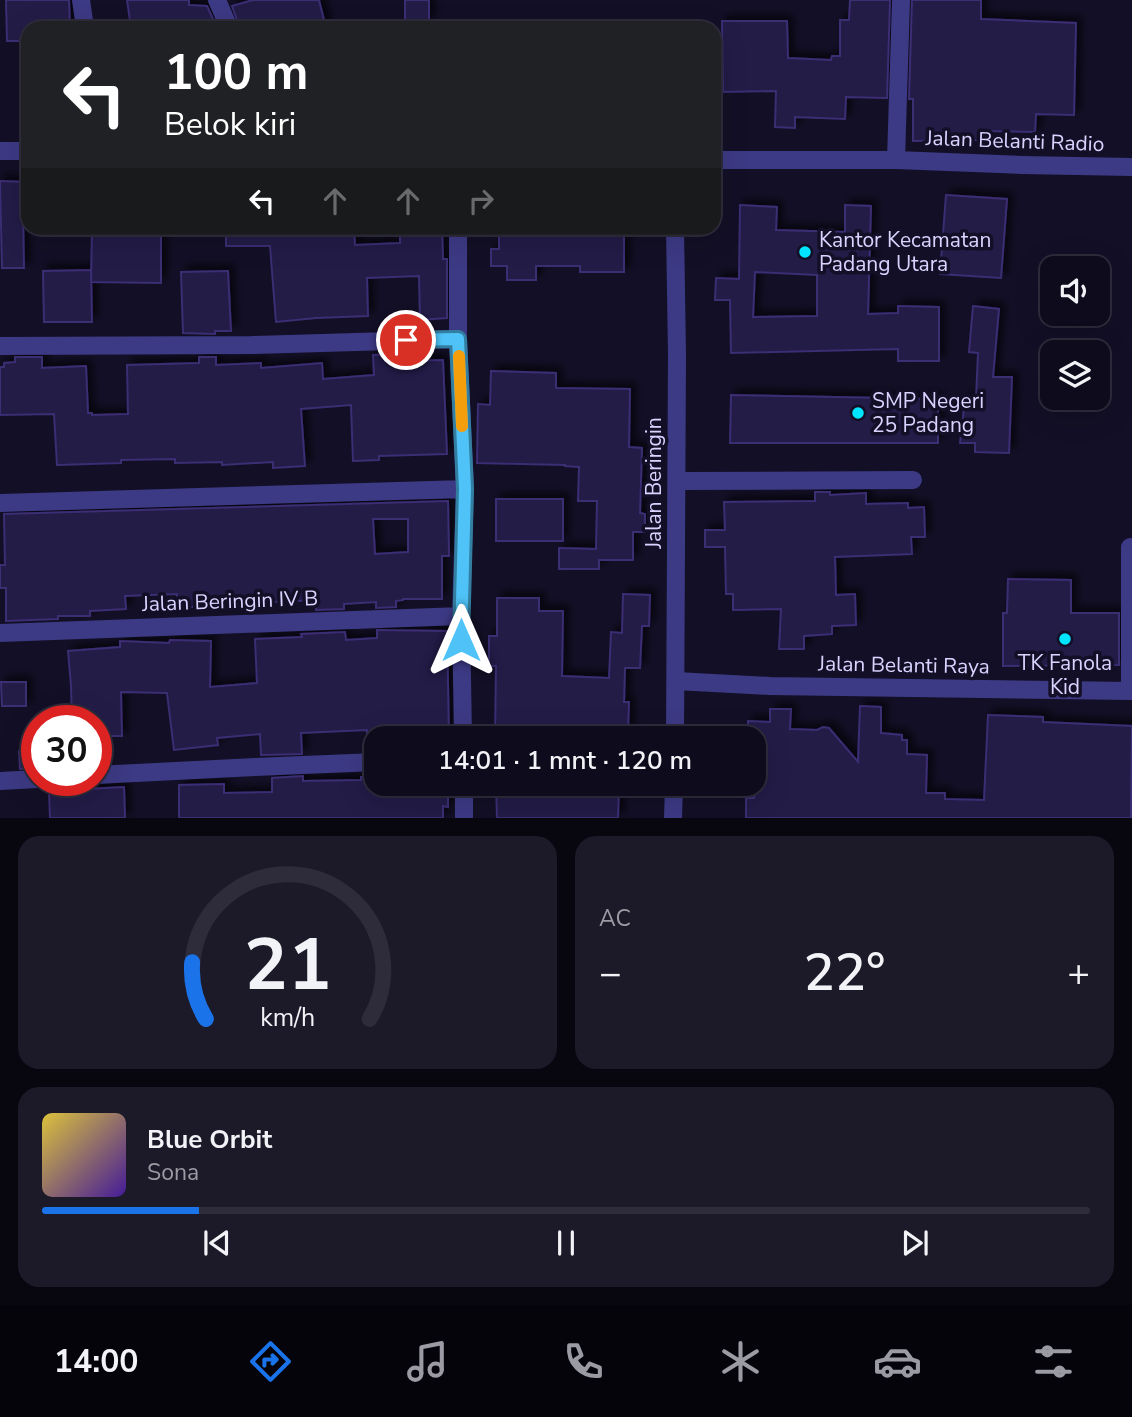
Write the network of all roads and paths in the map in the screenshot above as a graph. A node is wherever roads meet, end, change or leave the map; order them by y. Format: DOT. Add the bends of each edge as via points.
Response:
graph roads {
  1 [pos="81,0"];
  2 [pos="217,0"];
  3 [pos="901,0"];
  4 [pos="84,21"];
  5 [pos="226,21"];
  6 [pos="0,151"];
  7 [pos="21,151"];
  8 [pos="721,160"];
  9 [pos="896,160"];
  10 [pos="1132,167"];
  11 [pos="458,235"];
  12 [pos="675,235"];
  13 [pos="458,339"];
  14 [pos="0,346"];
  15 [pos="913,480"];
  16 [pos="677,481"];
  17 [pos="465,489"];
  18 [pos="0,503"];
  19 [pos="1130,547"];
  20 [pos="461,615"];
  21 [pos="0,633"];
  22 [pos="676,681"];
  23 [pos="1131,691"];
  24 [pos="463,726"];
  25 [pos="675,726"];
  26 [pos="364,762"];
  27 [pos="112,774"];
  28 [pos="21,780"];
  29 [pos="0,781"];
  30 [pos="464,796"];
  31 [pos="674,796"];
  32 [pos="464,818"];
  33 [pos="673,818"];
  1 -- 4 [label="street"];
  2 -- 5 [label="street"];
  3 -- 9 [label="street"];
  6 -- 7 [label="street"];
  8 -- 9 [label="street"];
  9 -- 10 [label="street, Jalan Belanti Radio"];
  11 -- 13 [label="street"];
  12 -- 16 [label="street, Jalan Beringin"];
  13 -- 14 [label="street"];
  13 -- 17 [label="street"];
  15 -- 16 [label="street"];
  16 -- 22 [label="street, Jalan Beringin"];
  17 -- 18 [label="street"];
  17 -- 20 [label="street"];
  19 -- 23 [label="street"];
  20 -- 21 [label="street, Jalan Beringin IV B"];
  20 -- 24 [label="street"];
  22 -- 23 [label="street, Jalan Belanti Raya"];
  22 -- 25 [label="street, Jalan Beringin"];
  26 -- 27 [label="street"];
  28 -- 29 [label="street"];
  30 -- 32 [label="street"];
  31 -- 33 [label="street"];
}
